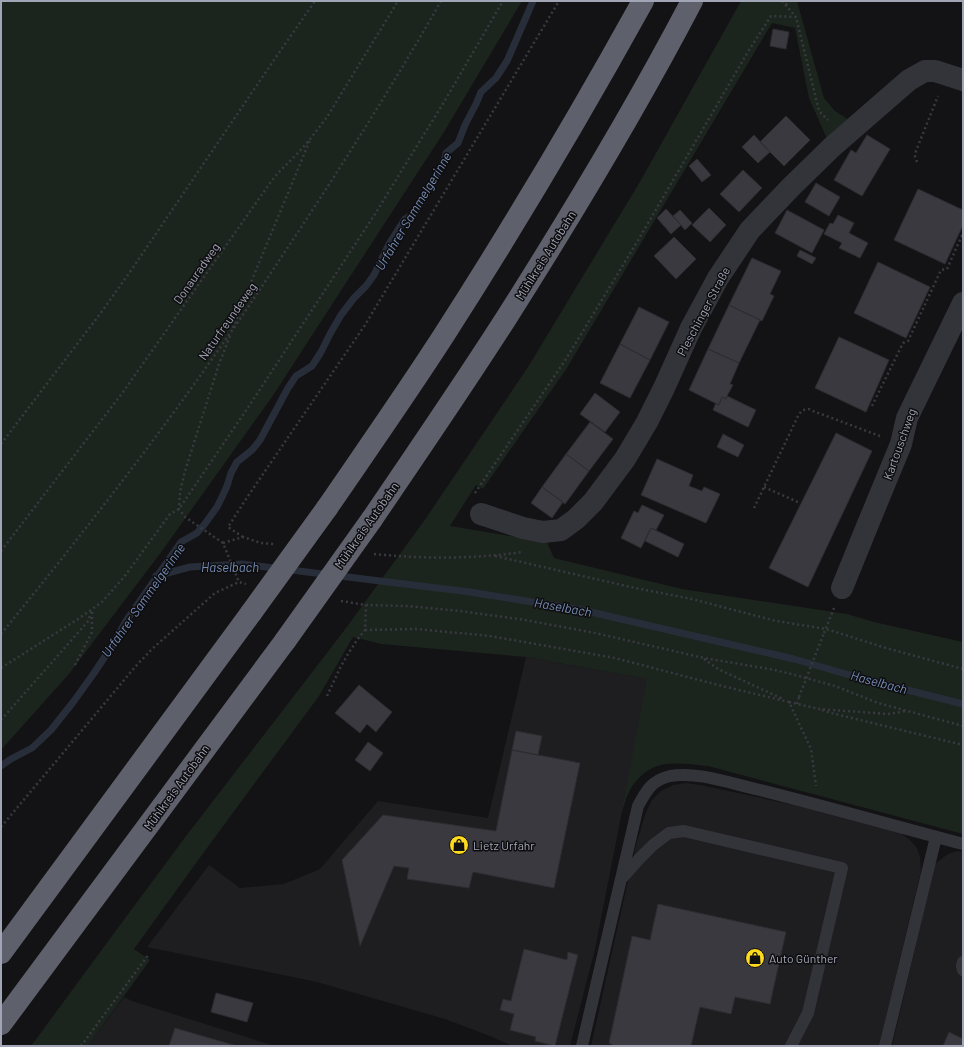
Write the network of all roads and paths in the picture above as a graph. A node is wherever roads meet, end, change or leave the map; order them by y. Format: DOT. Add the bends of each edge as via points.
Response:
graph roads {
  1 [pos="315,1"];
  2 [pos="398,1"];
  3 [pos="441,1"];
  4 [pos="503,1"];
  5 [pos="559,1"];
  6 [pos="643,1"];
  7 [pos="692,1"];
  8 [pos="782,1"];
  9 [pos="788,1"];
  10 [pos="786,5"];
  11 [pos="796,17"];
  12 [pos="954,77"];
  13 [pos="844,137"];
  14 [pos="311,138"];
  15 [pos="917,162"];
  16 [pos="963,233"];
  17 [pos="963,303"];
  18 [pos="231,333"];
  19 [pos="872,406"];
  20 [pos="1,444"];
  21 [pos="901,444"];
  22 [pos="764,487"];
  23 [pos="800,503"];
  24 [pos="179,508"];
  25 [pos="754,508"];
  26 [pos="481,514"];
  27 [pos="243,537"];
  28 [pos="1,551"];
  29 [pos="395,556"];
  30 [pos="842,588"];
  31 [pos="92,609"];
  32 [pos="826,629"];
  33 [pos="365,630"];
  34 [pos="1,634"];
  35 [pos="704,658"];
  36 [pos="75,665"];
  37 [pos="1,668"];
  38 [pos="963,669"];
  39 [pos="327,696"];
  40 [pos="789,702"];
  41 [pos="797,704"];
  42 [pos="819,709"];
  43 [pos="906,711"];
  44 [pos="1,720"];
  45 [pos="963,726"];
  46 [pos="963,745"];
  47 [pos="819,804"];
  48 [pos="1,828"];
  49 [pos="936,837"];
  50 [pos="963,844"];
  51 [pos="621,880"];
  52 [pos="1,952"];
  53 [pos="149,954"];
  54 [pos="963,962"];
  55 [pos="963,970"];
  56 [pos="4,1022"];
  57 [pos="81,1046"];
  58 [pos="582,1046"];
  59 [pos="791,1046"];
  60 [pos="885,1046"];
  1 -- 20 [label="path" via="124,281"];
  2 -- 14 [label="path, Donauradweg"];
  3 -- 18 [label="path, Naturfreundeweg" via="332,180"];
  4 -- 24 [label="path" via="375,214"];
  5 -- 27 [label="path" via="365,325 228,527"];
  6 -- 52 [label="highway, bridge" via="602,75 443,337 327,508"];
  7 -- 56 [label="highway, Mühlkreis Autobahn, bridge" via="631,113 553,242 372,519"];
  8 -- 10 [label="path"];
  9 -- 10 [label="path"];
  10 -- 11 [label="path"];
  11 -- 13 [label="path" via="819,111"];
  11 -- 26 [label="path" via="770,16 566,360 468,504"];
  12 -- 13 [label="street, Pleschinger Straße" via="935,71 925,71 909,80"];
  12 -- 15 [label="path" via="929,120 916,151"];
  13 -- 26 [label="street, Pleschinger Straße" via="750,230 711,290 647,422 625,459 576,519 561,530 543,532"];
  14 -- 18 [label="path"];
  14 -- 28 [label="path, Donauradweg" via="270,183 123,392"];
  16 -- 19 [label="path" via="947,268 941,270 908,341 903,342"];
  17 -- 21 [label="street, Kartouschweg" via="907,418"];
  18 -- 24 [label="path" via="185,471"];
  18 -- 34 [label="path, Naturfreundeweg" via="122,482"];
  21 -- 22 [label="path" via="808,409 803,410"];
  21 -- 30 [label="street, Kartouschweg"];
  22 -- 23 [label="path"];
  22 -- 25 [label="path"];
  24 -- 31 [label="path" via="170,514 120,582"];
  24 -- 48 [label="path" via="185,517 222,543 239,582 215,593 152,649"];
  29 -- 32 [label="path" via="495,556 776,621"];
  30 -- 32 [label="path"];
  31 -- 36 [label="path" via="92,632"];
  31 -- 37 [label="path"];
  31 -- 44 [label="path" via="88,621"];
  32 -- 38 [label="path"];
  32 -- 41 [label="path, bridge"];
  33 -- 35 [label="path" via="366,605 436,608 595,633"];
  33 -- 39 [label="path" via="348,654"];
  33 -- 40 [label="path" via="416,629 490,636 615,658"];
  35 -- 40 [label="path" via="718,669"];
  35 -- 43 [label="path" via="775,670 820,681"];
  40 -- 41 [label="path"];
  40 -- 47 [label="path" via="811,749"];
  41 -- 42 [label="path"];
  42 -- 43 [label="path" via="888,714"];
  42 -- 46 [label="path"];
  43 -- 45 [label="path"];
  47 -- 49 [label="lane"];
  47 -- 51 [label="lane" via="702,776 682,774 668,777 650,787 638,806"];
  49 -- 50 [label="lane"];
  49 -- 60 [label="lane"];
  51 -- 58 [label="lane"];
  51 -- 59 [label="lane" via="653,845 669,833 684,831 842,868 808,1013"];
  53 -- 57 [label="path"];
  54 -- 55 [label="lane"];
}
